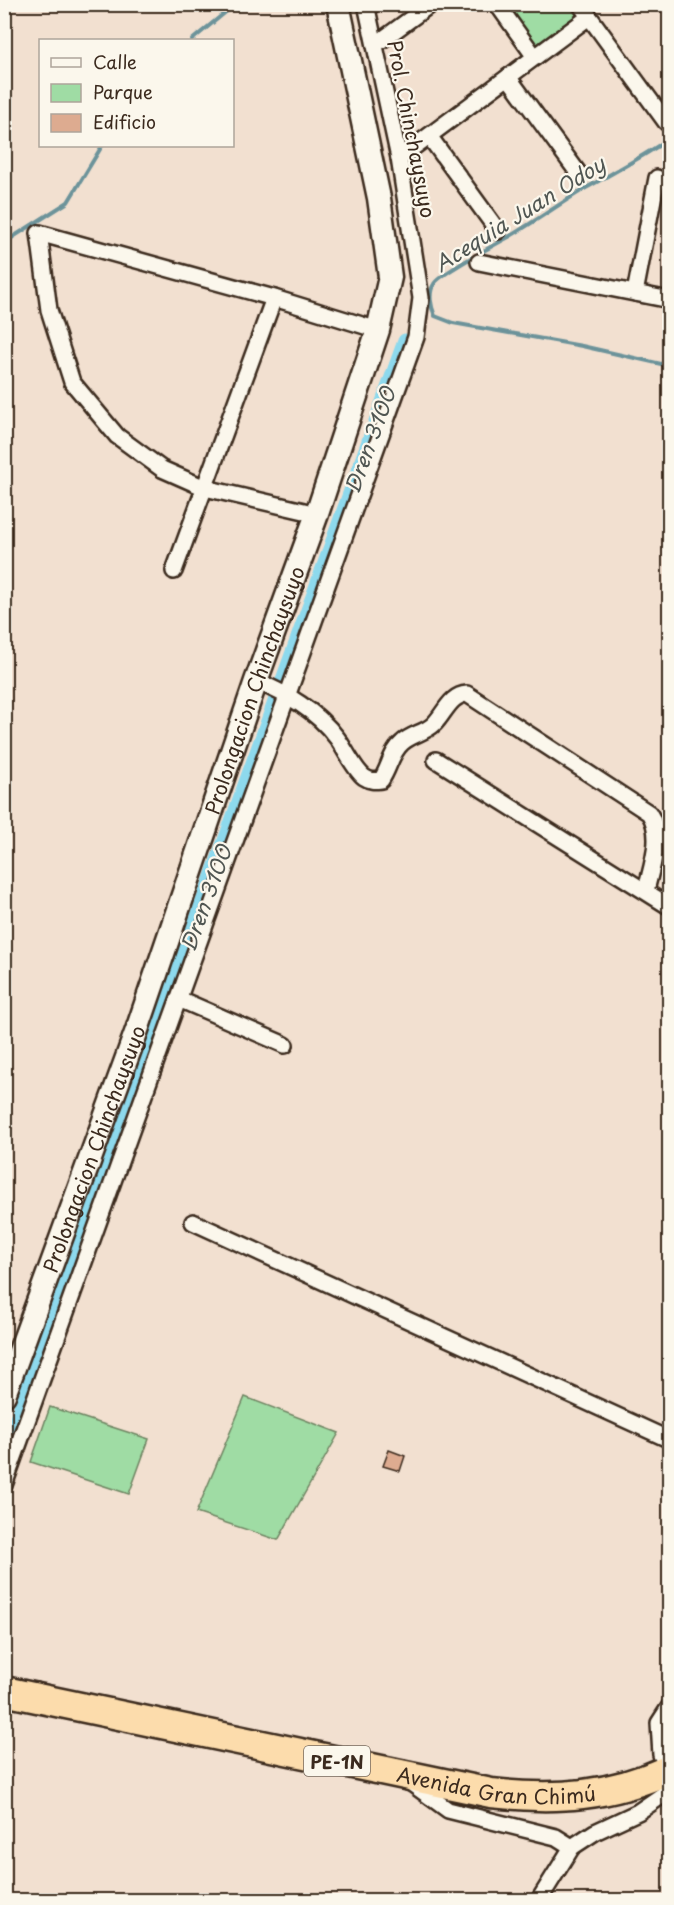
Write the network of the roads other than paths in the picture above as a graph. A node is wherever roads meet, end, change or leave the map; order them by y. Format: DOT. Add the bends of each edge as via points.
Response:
graph roads {
  1 [pos="338,4"];
  2 [pos="366,4"];
  3 [pos="431,4"];
  4 [pos="497,4"];
  5 [pos="584,11"];
  6 [pos="375,45"];
  7 [pos="535,57"];
  8 [pos="508,77"];
  9 [pos="666,122"];
  10 [pos="429,136"];
  11 [pos="399,158"];
  12 [pos="579,174"];
  13 [pos="657,178"];
  14 [pos="498,231"];
  15 [pos="479,262"];
  16 [pos="635,293"];
  17 [pos="274,298"];
  18 [pos="669,300"];
  19 [pos="378,330"];
  20 [pos="205,488"];
  21 [pos="317,514"];
  22 [pos="174,571"];
  23 [pos="262,683"];
  24 [pos="286,694"];
  25 [pos="436,760"];
  26 [pos="646,891"];
  27 [pos="668,902"];
  28 [pos="179,999"];
  29 [pos="285,1045"];
  30 [pos="193,1222"];
  31 [pos="4,1395"];
  32 [pos="669,1440"];
  33 [pos="4,1485"];
  34 [pos="4,1676"];
  35 [pos="4,1691"];
  36 [pos="669,1706"];
  37 [pos="667,1758"];
  38 [pos="399,1774"];
  39 [pos="669,1790"];
  40 [pos="572,1847"];
  41 [pos="539,1900"];
  1 -- 19 [label="street, Prolongacion Chinchaysuyo" via="379,198 390,277"];
  2 -- 6 [label="street, Prol. Chinchaysuyo"];
  3 -- 6 [label="street"];
  4 -- 7 [label="street"];
  5 -- 7 [label="street"];
  5 -- 9 [label="street"];
  6 -- 11 [label="street, Prol. Chinchaysuyo"];
  7 -- 8 [label="street"];
  8 -- 10 [label="street"];
  8 -- 12 [label="street"];
  10 -- 11 [label="street"];
  10 -- 14 [label="street"];
  11 -- 24 [label="street, Prol. Chinchaysuyo" via="421,298 416,337"];
  13 -- 16 [label="street"];
  15 -- 16 [label="street"];
  16 -- 18 [label="street"];
  17 -- 19 [label="street"];
  17 -- 20 [label="street"];
  17 -- 20 [label="street" via="39,233 49,310 72,382 117,436 162,469"];
  19 -- 21 [label="street, Prolongacion Chinchaysuyo"];
  20 -- 21 [label="street"];
  20 -- 22 [label="street"];
  21 -- 23 [label="street, Prolongacion Chinchaysuyo"];
  23 -- 24 [label="street"];
  23 -- 31 [label="street, Prolongacion Chinchaysuyo"];
  24 -- 26 [label="street" via="335,735 359,772 373,782 381,780 401,743 426,731 453,699 467,694 649,813 657,837"];
  24 -- 28 [label="street, Prol. Chinchaysuyo"];
  25 -- 26 [label="street"];
  26 -- 27 [label="street"];
  28 -- 29 [label="street"];
  28 -- 33 [label="street, Prol. Chinchaysuyo"];
  30 -- 32 [label="street"];
  34 -- 37 [label="highway, Avenida Gran Chimú / PE-1N" via="494,1776 576,1779"];
  35 -- 38 [label="highway, Avenida Gran Chimú / PE-1N"];
  36 -- 37 [label="street" via="659,1723"];
  37 -- 38 [label="highway, Avenida Gran Chimú / PE-1N" via="642,1782 580,1796 491,1793"];
  38 -- 40 [label="street" via="448,1810 556,1837"];
  39 -- 40 [label="street" via="638,1812"];
  40 -- 41 [label="street"];
}
